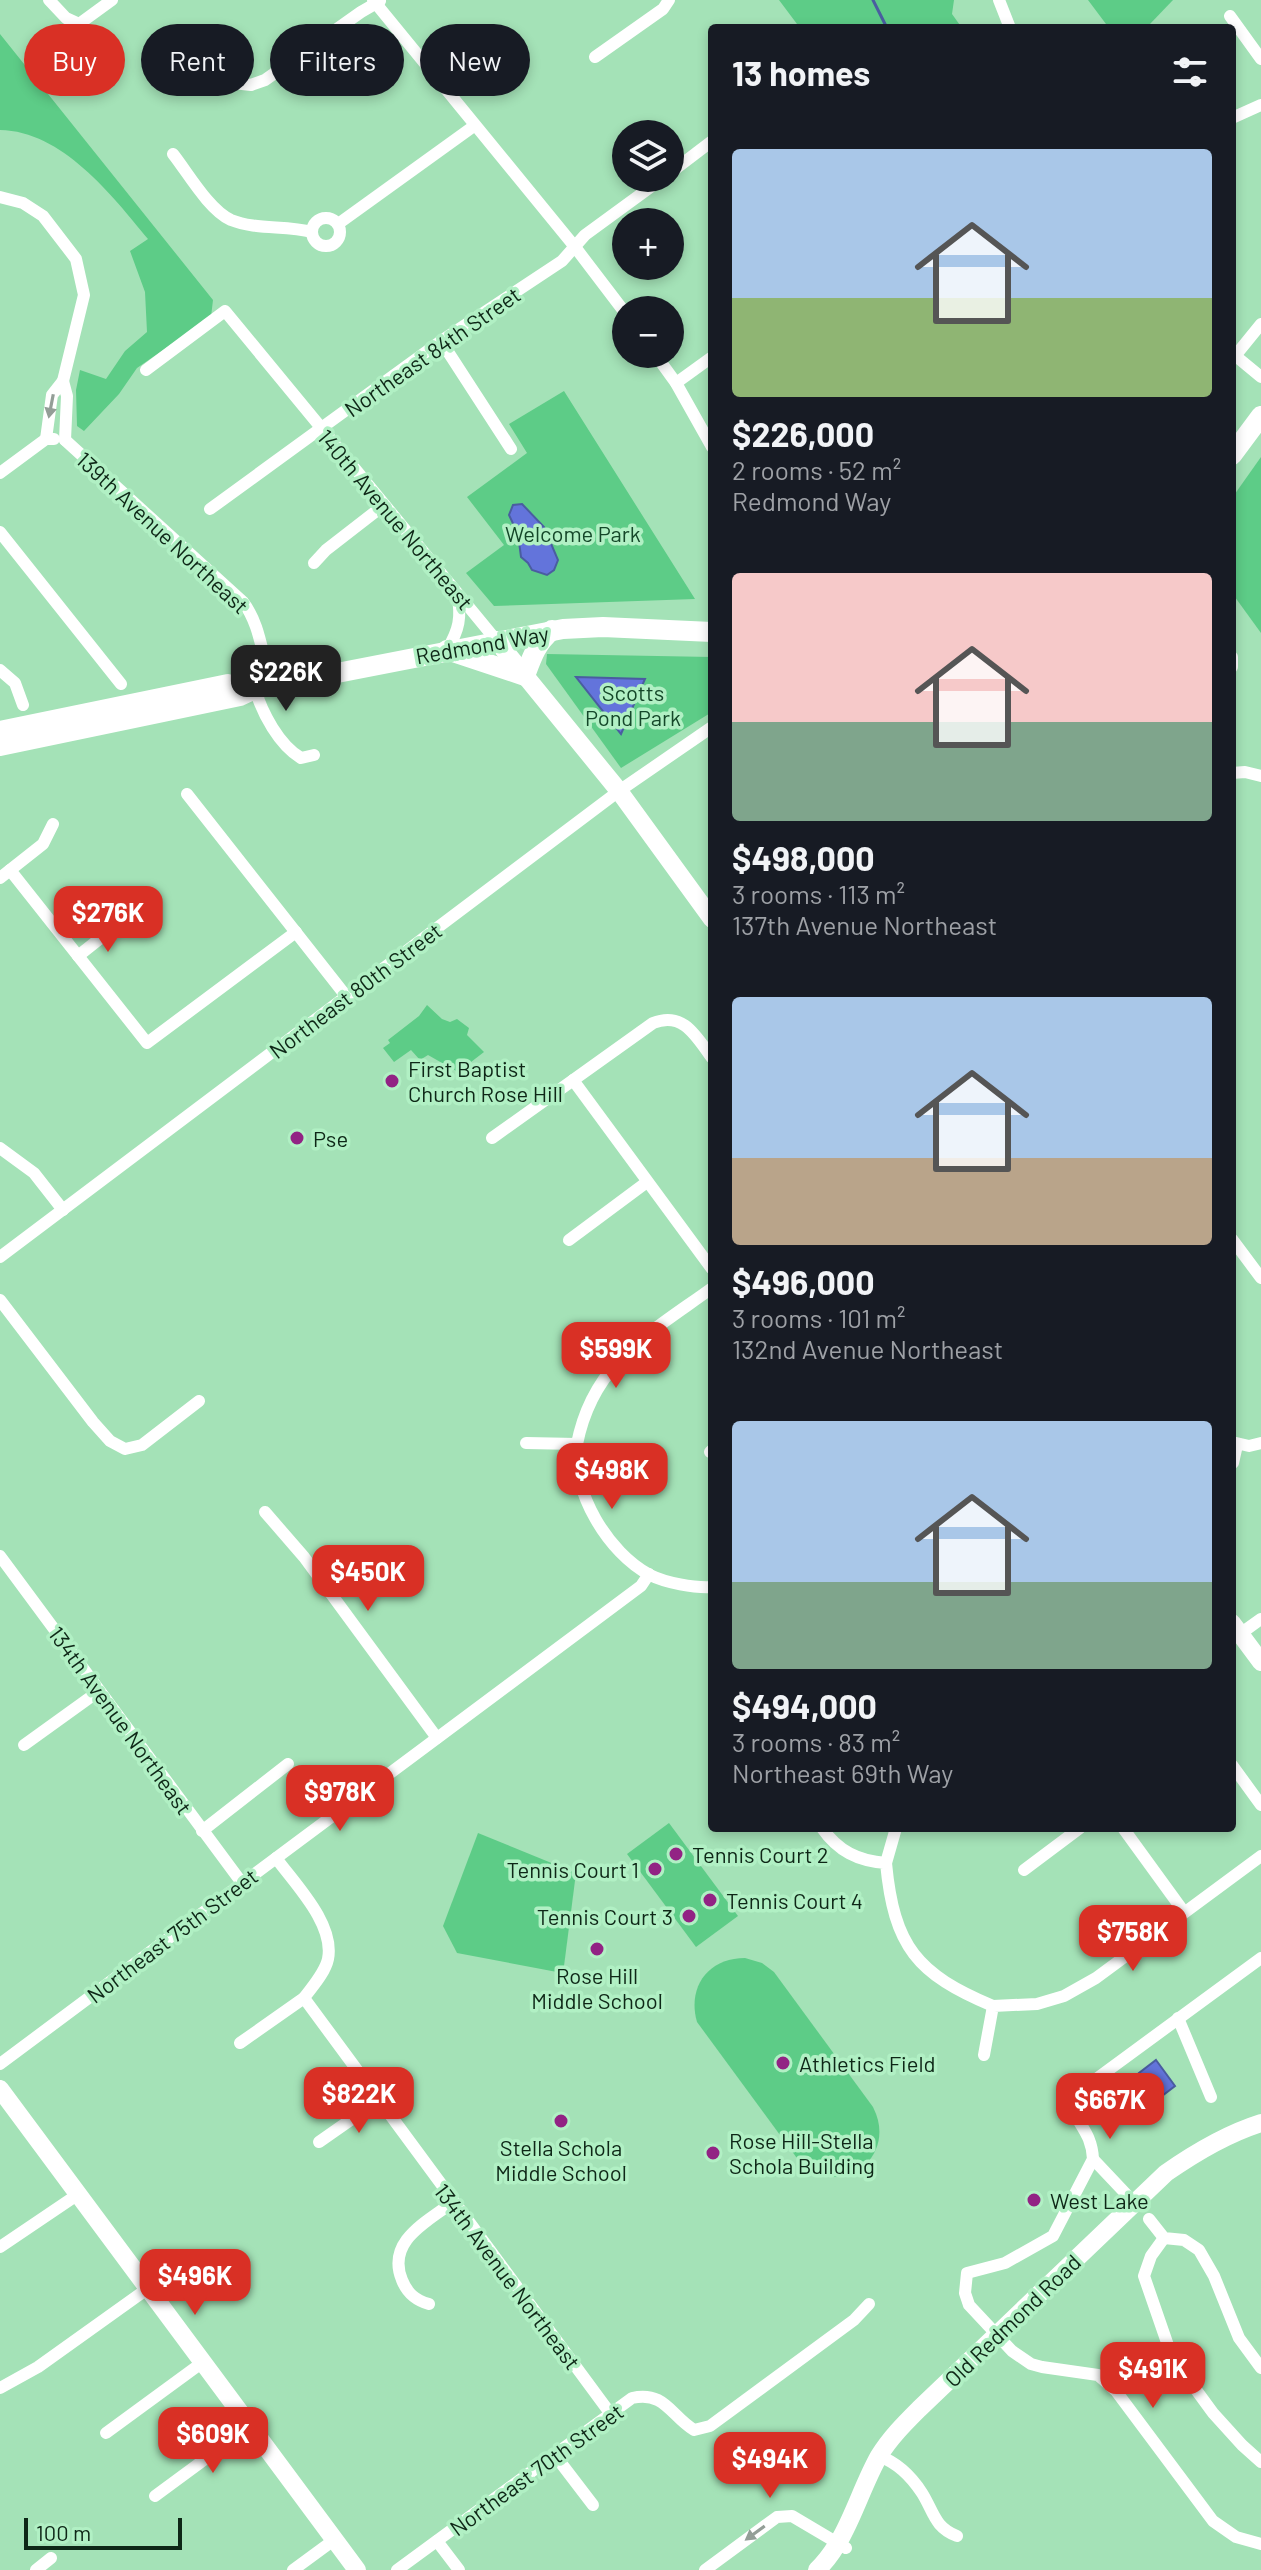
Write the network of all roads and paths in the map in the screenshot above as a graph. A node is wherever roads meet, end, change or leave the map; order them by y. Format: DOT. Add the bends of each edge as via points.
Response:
graph roads {
  1 [pos="49,0"];
  2 [pos="112,0"];
  3 [pos="669,0"];
  4 [pos="999,0"];
  5 [pos="377,1"];
  6 [pos="1230,16"];
  7 [pos="79,24"];
  8 [pos="1008,24"];
  9 [pos="1236,24"];
  10 [pos="1236,24"];
  11 [pos="595,57"];
  12 [pos="1261,59"];
  13 [pos="254,84"];
  14 [pos="1261,105"];
  15 [pos="1236,116"];
  16 [pos="474,126"];
  17 [pos="708,144"];
  18 [pos="173,154"];
  19 [pos="684,162"];
  20 [pos="644,192"];
  21 [pos="0,197"];
  22 [pos="338,224"];
  23 [pos="312,232"];
  24 [pos="575,247"];
  25 [pos="612,296"];
  26 [pos="1261,324"];
  27 [pos="441,341"];
  28 [pos="1236,351"];
  29 [pos="1236,356"];
  30 [pos="708,360"];
  31 [pos="665,368"];
  32 [pos="146,370"];
  33 [pos="1261,377"];
  34 [pos="63,381"];
  35 [pos="676,383"];
  36 [pos="1261,416"];
  37 [pos="321,429"];
  38 [pos="46,439"];
  39 [pos="65,440"];
  40 [pos="708,440"];
  41 [pos="511,449"];
  42 [pos="1236,450"];
  43 [pos="0,473"];
  44 [pos="384,505"];
  45 [pos="210,509"];
  46 [pos="0,532"];
  47 [pos="314,563"];
  48 [pos="457,591"];
  49 [pos="552,630"];
  50 [pos="708,632"];
  51 [pos="496,640"];
  52 [pos="447,650"];
  53 [pos="0,670"];
  54 [pos="525,676"];
  55 [pos="121,684"];
  56 [pos="264,687"];
  57 [pos="23,705"];
  58 [pos="708,730"];
  59 [pos="0,731"];
  60 [pos="0,746"];
  61 [pos="314,755"];
  62 [pos="1236,773"];
  63 [pos="1261,776"];
  64 [pos="619,791"];
  65 [pos="187,794"];
  66 [pos="53,824"];
  67 [pos="5,874"];
  68 [pos="708,913"];
  69 [pos="117,925"];
  70 [pos="296,932"];
  71 [pos="78,956"];
  72 [pos="346,996"];
  73 [pos="708,1052"];
  74 [pos="573,1080"];
  75 [pos="492,1138"];
  76 [pos="0,1148"];
  77 [pos="647,1182"];
  78 [pos="63,1210"];
  79 [pos="569,1240"];
  80 [pos="1236,1244"];
  81 [pos="0,1257"];
  82 [pos="708,1264"];
  83 [pos="1261,1278"];
  84 [pos="708,1291"];
  85 [pos="0,1300"];
  86 [pos="199,1401"];
  87 [pos="526,1443"];
  88 [pos="1261,1443"];
  89 [pos="577,1444"];
  90 [pos="1236,1444"];
  91 [pos="265,1512"];
  92 [pos="0,1556"];
  93 [pos="649,1574"];
  94 [pos="708,1586"];
  95 [pos="1261,1619"];
  96 [pos="1236,1629"];
  97 [pos="1261,1662"];
  98 [pos="99,1691"];
  99 [pos="437,1738"];
  100 [pos="24,1745"];
  101 [pos="288,1764"];
  102 [pos="1236,1771"];
  103 [pos="1261,1805"];
  104 [pos="202,1831"];
  105 [pos="826,1832"];
  106 [pos="895,1832"];
  107 [pos="1075,1832"];
  108 [pos="1126,1832"];
  109 [pos="1261,1856"];
  110 [pos="276,1858"];
  111 [pos="886,1863"];
  112 [pos="1024,1870"];
  113 [pos="242,1883"];
  114 [pos="1184,1912"];
  115 [pos="1261,1958"];
  116 [pos="304,1998"];
  117 [pos="993,2006"];
  118 [pos="1178,2018"];
  119 [pos="240,2043"];
  120 [pos="984,2055"];
  121 [pos="0,2064"];
  122 [pos="0,2089"];
  123 [pos="1211,2097"];
  124 [pos="379,2100"];
  125 [pos="1261,2123"];
  126 [pos="1261,2134"];
  127 [pos="319,2142"];
  128 [pos="1093,2159"];
  129 [pos="77,2195"];
  130 [pos="1127,2195"];
  131 [pos="453,2202"];
  132 [pos="1149,2219"];
  133 [pos="1164,2238"];
  134 [pos="0,2247"];
  135 [pos="147,2289"];
  136 [pos="429,2304"];
  137 [pos="869,2304"];
  138 [pos="1000,2338"];
  139 [pos="203,2362"];
  140 [pos="1261,2368"];
  141 [pos="0,2388"];
  142 [pos="610,2413"];
  143 [pos="250,2426"];
  144 [pos="106,2433"];
  145 [pos="554,2454"];
  146 [pos="884,2458"];
  147 [pos="1261,2462"];
  148 [pos="155,2496"];
  149 [pos="593,2505"];
  150 [pos="957,2536"];
  151 [pos="334,2540"];
  152 [pos="437,2541"];
  153 [pos="1261,2544"];
  154 [pos="841,2546"];
  155 [pos="51,2558"];
  156 [pos="36,2570"];
  157 [pos="293,2570"];
  158 [pos="357,2570"];
  159 [pos="397,2570"];
  160 [pos="459,2570"];
  161 [pos="705,2570"];
  162 [pos="817,2570"];
  163 [pos="830,2570"];
  1 -- 7 [label="street"];
  2 -- 7 [label="street"];
  3 -- 11 [label="street"];
  4 -- 8 [label="street"];
  5 -- 13 [label="street"];
  5 -- 16 [label="street"];
  6 -- 10 [label="street"];
  9 -- 12 [label="street"];
  14 -- 15 [label="street"];
  16 -- 22 [label="street"];
  16 -- 24 [label="street"];
  17 -- 19 [label="street"];
  18 -- 23 [label="street" via="223,215"];
  20 -- 24 [label="street, Northeast 84th Street"];
  21 -- 34 [label="street, 139th Avenue Northeast" via="43,216 76,259 84,295"];
  22 -- 23 [label="street" via="322,218"];
  22 -- 23 [label="street" via="341,233 332,245 318,243"];
  24 -- 25 [label="street"];
  24 -- 27 [label="street, Northeast 84th Street"];
  26 -- 28 [label="street"];
  27 -- 37 [label="street, Northeast 84th Street"];
  27 -- 41 [label="street"];
  29 -- 33 [label="street"];
  30 -- 35 [label="street"];
  31 -- 35 [label="street"];
  32 -- 37 [label="street, 140th Avenue Northeast" via="225,311"];
  34 -- 38 [label="street, 139th Avenue Northeast, one-way" via="52,395"];
  34 -- 39 [label="street, 139th Avenue Northeast"];
  35 -- 40 [label="street"];
  36 -- 42 [label="main road"];
  37 -- 44 [label="street, 140th Avenue Northeast"];
  37 -- 45 [label="street, Northeast 84th Street"];
  38 -- 39 [label="street"];
  38 -- 43 [label="street"];
  39 -- 56 [label="street, 139th Avenue Northeast" via="243,602 256,626"];
  44 -- 47 [label="street"];
  44 -- 48 [label="street, 140th Avenue Northeast"];
  46 -- 55 [label="street"];
  48 -- 51 [label="street, 140th Avenue Northeast"];
  48 -- 52 [label="street" via="460,623"];
  49 -- 50 [label="main road, Redmond Way"];
  49 -- 51 [label="main road, Redmond Way"];
  49 -- 54 [label="main road" via="531,655"];
  51 -- 52 [label="main road, Redmond Way"];
  51 -- 54 [label="main road, 140th Avenue Northeast"];
  52 -- 54 [label="main road"];
  52 -- 56 [label="main road, Redmond Way"];
  53 -- 57 [label="street" via="15,683"];
  54 -- 64 [label="main road, 140th Avenue Northeast"];
  56 -- 59 [label="main road, Redmond Way" via="238,683"];
  56 -- 60 [label="main road, Redmond Way"];
  56 -- 61 [label="street, 139th Avenue Northeast" via="261,708 291,752 301,758"];
  58 -- 64 [label="street, Northeast 80th Street"];
  62 -- 63 [label="street"];
  64 -- 68 [label="main road, 140th Avenue Northeast"];
  64 -- 72 [label="street, Northeast 80th Street"];
  65 -- 70 [label="street"];
  66 -- 67 [label="street" via="43,844"];
  67 -- 71 [label="street"];
  69 -- 71 [label="street"];
  70 -- 71 [label="street" via="147,1043"];
  70 -- 72 [label="street"];
  72 -- 78 [label="street, Northeast 80th Street"];
  73 -- 74 [label="street" via="691,1029 672,1019 653,1023"];
  74 -- 75 [label="street"];
  74 -- 77 [label="street"];
  76 -- 78 [label="street" via="34,1173"];
  77 -- 79 [label="street"];
  77 -- 82 [label="street"];
  78 -- 81 [label="street, Northeast 80th Street"];
  80 -- 83 [label="street"];
  84 -- 89 [label="street" via="615,1362 600,1381"];
  85 -- 86 [label="street" via="93,1422 125,1449 142,1445"];
  87 -- 89 [label="street"];
  88 -- 90 [label="street"];
  89 -- 93 [label="street" via="575,1459 599,1525"];
  91 -- 99 [label="street"];
  92 -- 98 [label="street, 134th Avenue Northeast"];
  93 -- 94 [label="street"];
  93 -- 99 [label="street, Northeast 75th Street" via="641,1586"];
  95 -- 96 [label="street"];
  96 -- 97 [label="main road"];
  98 -- 100 [label="street"];
  98 -- 104 [label="street, 134th Avenue Northeast"];
  99 -- 110 [label="street, Northeast 75th Street"];
  101 -- 104 [label="street"];
  102 -- 103 [label="street"];
  104 -- 113 [label="street, 134th Avenue Northeast"];
  105 -- 111 [label="street" via="853,1856"];
  106 -- 111 [label="street"];
  107 -- 112 [label="street"];
  108 -- 114 [label="street"];
  109 -- 114 [label="street"];
  110 -- 113 [label="street, Northeast 75th Street"];
  110 -- 116 [label="street" via="324,1930 328,1959"];
  111 -- 117 [label="street" via="898,1927 918,1959 955,1990"];
  113 -- 121 [label="street, Northeast 75th Street"];
  114 -- 117 [label="street" via="1064,1996 1037,2004"];
  115 -- 118 [label="street"];
  116 -- 119 [label="street"];
  116 -- 124 [label="street, 134th Avenue Northeast"];
  117 -- 120 [label="street"];
  118 -- 123 [label="street"];
  118 -- 128 [label="street" via="1073,2096 1070,2104 1087,2132"];
  122 -- 129 [label="main road"];
  124 -- 127 [label="street"];
  124 -- 131 [label="street, 134th Avenue Northeast"];
  125 -- 138 [label="main road, Old Redmond Road" via="1230,2134 1166,2173"];
  126 -- 138 [label="main road, Old Redmond Road" via="1197,2163"];
  128 -- 130 [label="street"];
  128 -- 138 [label="street" via="1053,2236 1005,2263 967,2273 969,2305"];
  129 -- 134 [label="street"];
  129 -- 135 [label="main road"];
  131 -- 136 [label="street" via="403,2241 398,2255 404,2285 415,2300"];
  131 -- 142 [label="street, 134th Avenue Northeast"];
  132 -- 133 [label="street"];
  133 -- 140 [label="street" via="1184,2240 1199,2250 1239,2338"];
  133 -- 147 [label="street" via="1144,2276 1172,2357 1213,2413"];
  135 -- 139 [label="main road"];
  135 -- 141 [label="street"];
  137 -- 142 [label="street, Northeast 70th Street" via="710,2426 694,2430 666,2404 642,2396"];
  138 -- 146 [label="main road, Old Redmond Road"];
  138 -- 153 [label="street" via="1031,2364 1098,2375 1116,2391 1213,2521 1236,2537"];
  139 -- 143 [label="main road"];
  139 -- 144 [label="street"];
  142 -- 145 [label="street, Northeast 70th Street"];
  143 -- 148 [label="street"];
  143 -- 151 [label="main road"];
  145 -- 149 [label="street"];
  145 -- 152 [label="street, Northeast 70th Street"];
  146 -- 150 [label="street" via="902,2469 922,2492 939,2525"];
  146 -- 154 [label="main road, Old Redmond Road"];
  151 -- 157 [label="street"];
  151 -- 158 [label="main road"];
  152 -- 159 [label="street, Northeast 70th Street"];
  152 -- 160 [label="street"];
  154 -- 161 [label="street, one-way" via="785,2514"];
  154 -- 162 [label="main road, Old Redmond Road"];
  154 -- 163 [label="main road, Old Redmond Road"];
  155 -- 156 [label="street"];
}
